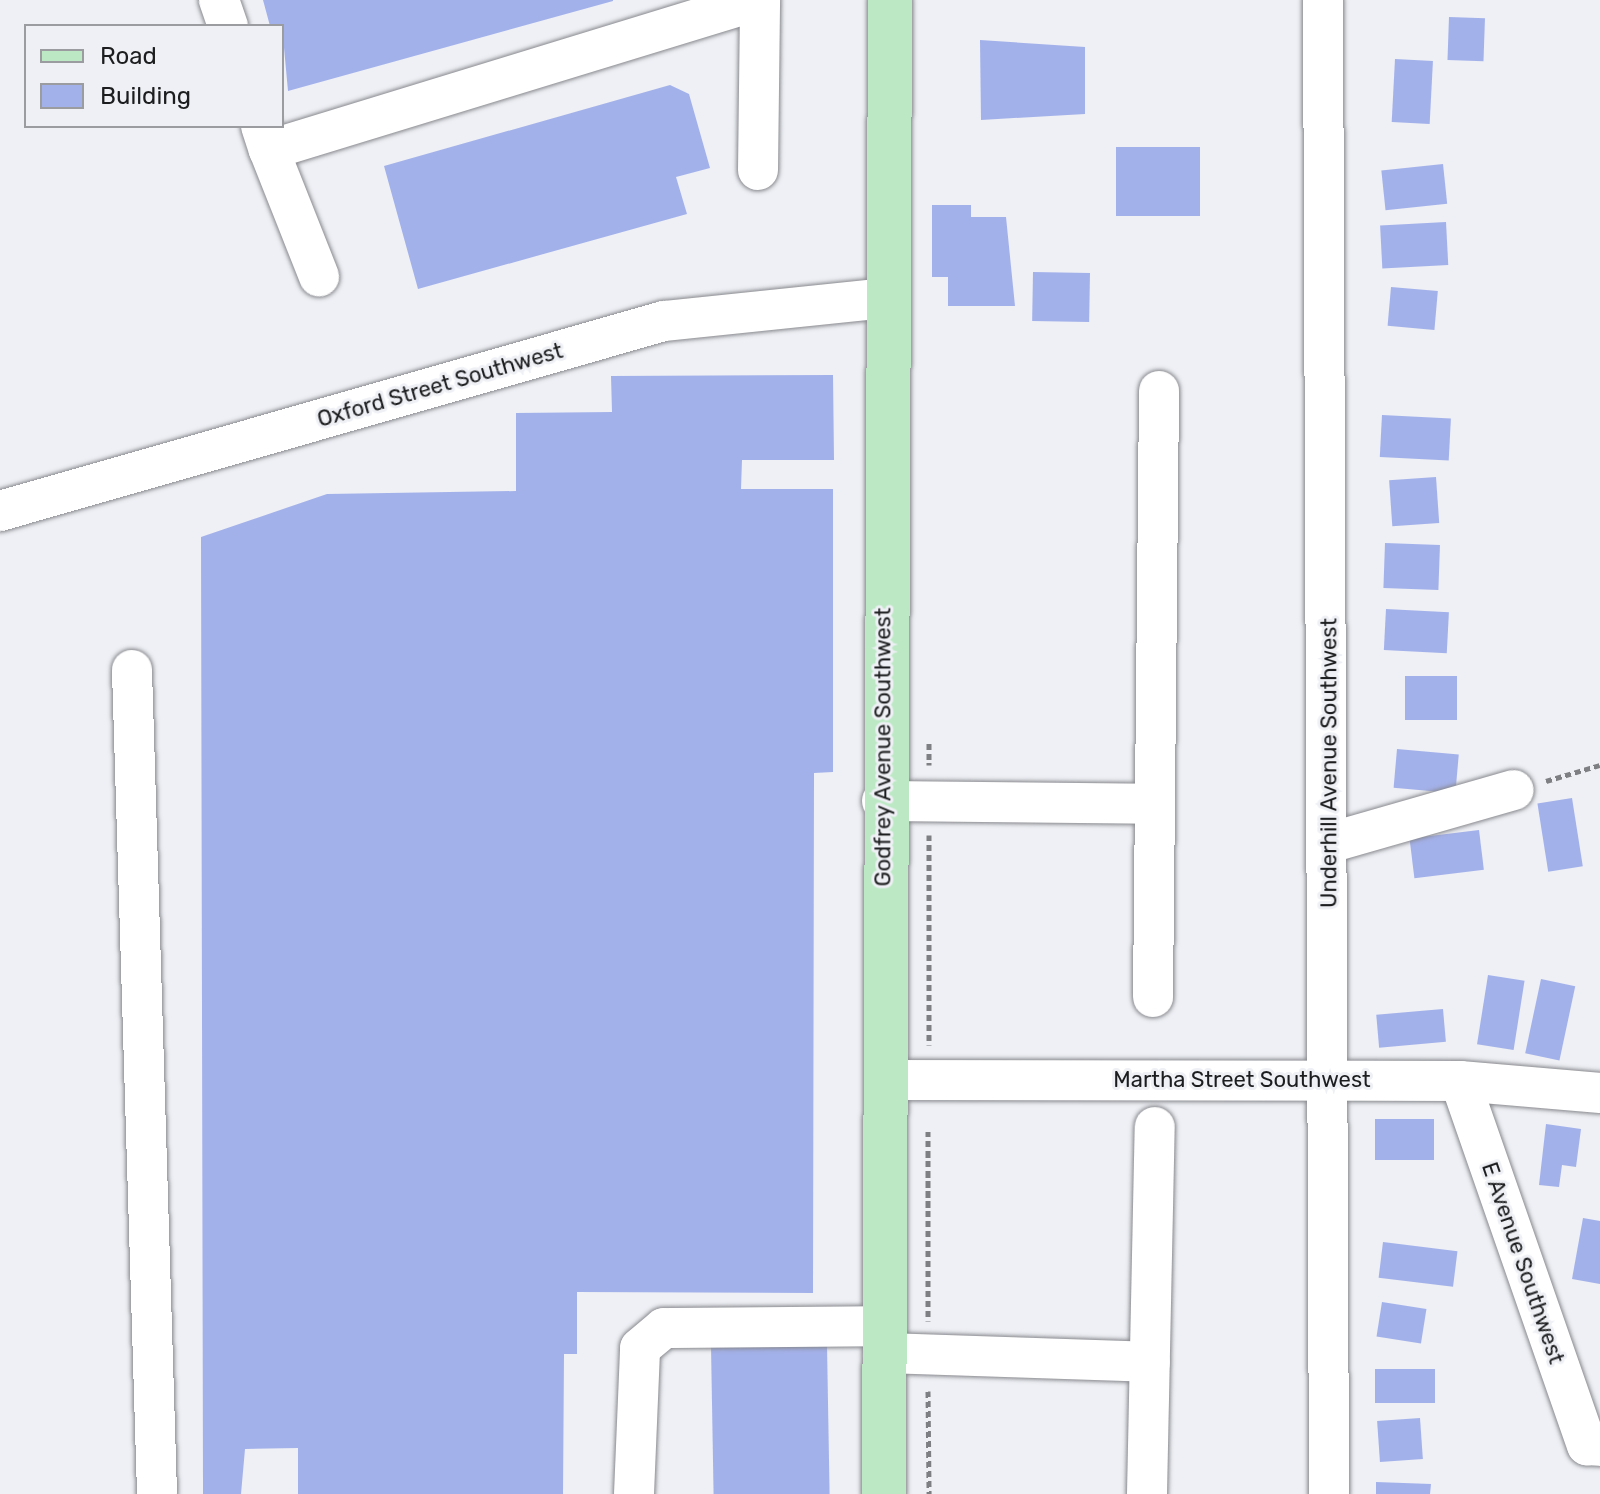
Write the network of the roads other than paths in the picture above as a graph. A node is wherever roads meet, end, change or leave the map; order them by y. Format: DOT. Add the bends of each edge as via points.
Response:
graph roads {
  1 [pos="219,0"];
  2 [pos="760,0"];
  3 [pos="890,0"];
  4 [pos="1326,16"];
  5 [pos="227,24"];
  6 [pos="265,138"];
  7 [pos="758,170"];
  8 [pos="319,276"];
  9 [pos="887,298"];
  10 [pos="1159,391"];
  11 [pos="0,511"];
  12 [pos="132,670"];
  13 [pos="1514,790"];
  14 [pos="882,801"];
  15 [pos="1155,804"];
  16 [pos="1329,843"];
  17 [pos="1153,997"];
  18 [pos="884,1080"];
  19 [pos="1329,1080"];
  20 [pos="1460,1081"];
  21 [pos="1600,1093"];
  22 [pos="1155,1127"];
  23 [pos="884,1339"];
  24 [pos="1150,1362"];
  25 [pos="1593,1446"];
  26 [pos="157,1494"];
  27 [pos="634,1494"];
  28 [pos="884,1494"];
  29 [pos="1147,1494"];
  30 [pos="1329,1494"];
  1 -- 5 [label="street"];
  2 -- 6 [label="street"];
  2 -- 7 [label="street"];
  3 -- 9 [label="main road, Godfrey Avenue Southwest"];
  4 -- 16 [label="street, Underhill Avenue Southwest"];
  6 -- 8 [label="street"];
  9 -- 11 [label="street, Oxford Street Southwest" via="664,321"];
  9 -- 14 [label="main road, Godfrey Avenue Southwest"];
  10 -- 15 [label="street"];
  12 -- 26 [label="street"];
  13 -- 16 [label="street"];
  14 -- 15 [label="street"];
  14 -- 18 [label="main road, Godfrey Avenue Southwest"];
  15 -- 17 [label="street"];
  16 -- 19 [label="street, Underhill Avenue Southwest"];
  18 -- 19 [label="street, Martha Street Southwest"];
  18 -- 23 [label="main road, Godfrey Avenue Southwest"];
  19 -- 20 [label="street, Martha Street Southwest"];
  19 -- 30 [label="street, Underhill Avenue Southwest"];
  20 -- 21 [label="street, Martha Street Southwest"];
  20 -- 25 [label="street, E Avenue Southwest"];
  22 -- 24 [label="street"];
  23 -- 24 [label="street" via="928,1353"];
  23 -- 27 [label="street" via="664,1328 640,1348"];
  23 -- 28 [label="main road, Godfrey Avenue Southwest"];
  24 -- 29 [label="street"];
}
